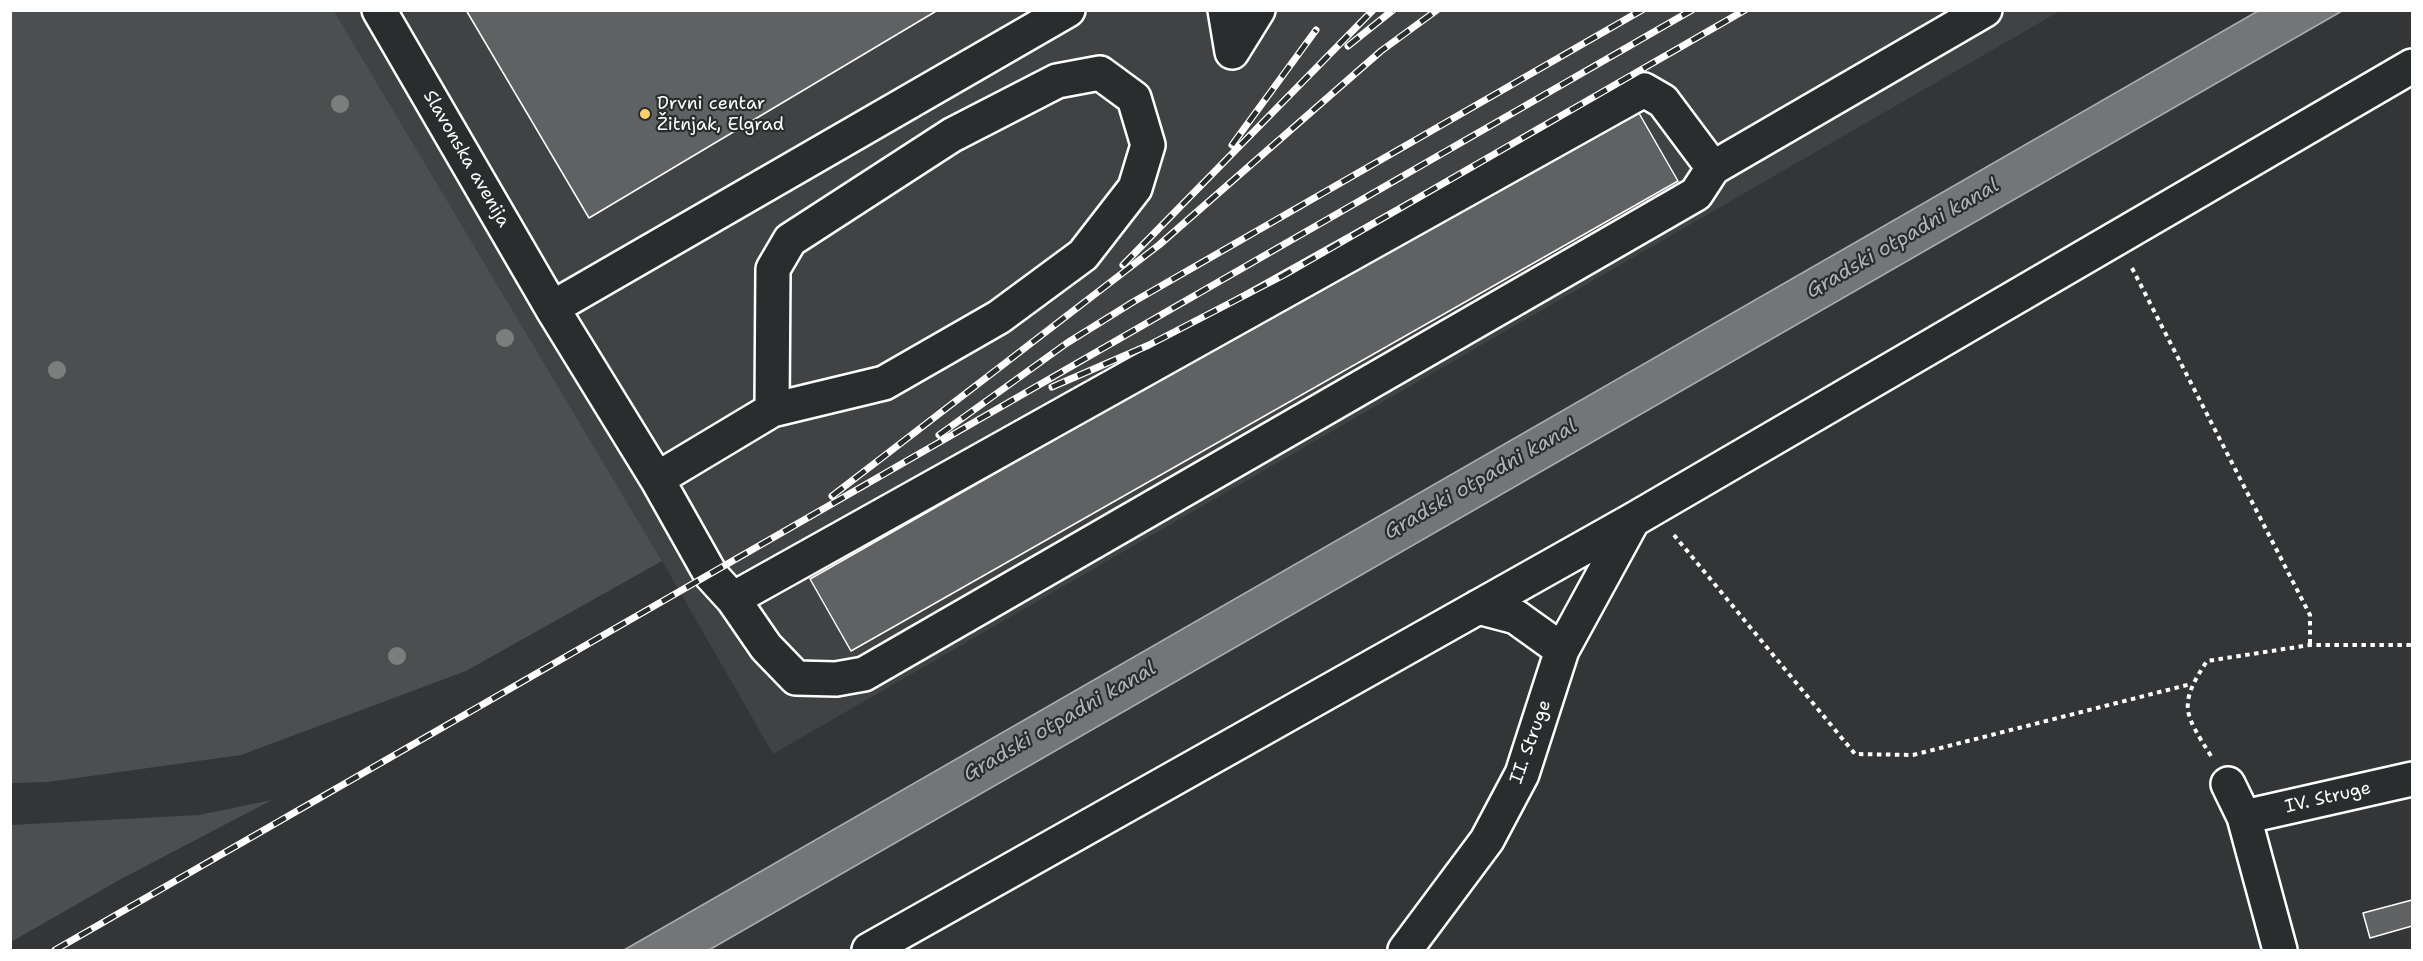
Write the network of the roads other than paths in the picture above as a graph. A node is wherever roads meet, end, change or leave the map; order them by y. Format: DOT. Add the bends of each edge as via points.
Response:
graph roads {
  1 [pos="379,10"];
  2 [pos="1068,10"];
  3 [pos="1225,10"];
  4 [pos="1258,10"];
  5 [pos="1985,10"];
  6 [pos="2412,66"];
  7 [pos="1713,168"];
  8 [pos="552,308"];
  9 [pos="772,410"];
  10 [pos="657,479"];
  11 [pos="1643,514"];
  12 [pos="733,599"];
  13 [pos="1478,607"];
  14 [pos="1562,650"];
  15 [pos="2412,779"];
  16 [pos="2228,784"];
  17 [pos="2244,817"];
  18 [pos="869,951"];
  19 [pos="1405,951"];
  20 [pos="2280,951"];
  1 -- 8 [label="street, Slavonska avenija"];
  2 -- 8 [label="street"];
  3 -- 4 [label="street" via="1232,52"];
  5 -- 7 [label="street"];
  6 -- 11 [label="street"];
  7 -- 12 [label="street" via="1663,101 1644,90"];
  7 -- 12 [label="street, Slavonska avenija" via="1696,194 864,674 836,680 796,678 766,647"];
  8 -- 10 [label="street, Slavonska avenija"];
  9 -- 9 [label="street" via="884,383 999,317 1083,255 1135,188 1148,145 1134,98 1100,73 1057,81 952,135 790,240 773,269"];
  9 -- 10 [label="street"];
  10 -- 12 [label="street, Slavonska avenija" via="711,575"];
  11 -- 13 [label="street"];
  11 -- 14 [label="street, II. Struge"];
  13 -- 14 [label="street" via="1516,617"];
  13 -- 18 [label="street"];
  14 -- 19 [label="street, II. Struge" via="1522,774 1487,840"];
  15 -- 17 [label="street, IV. Struge"];
  16 -- 17 [label="street"];
  17 -- 20 [label="street"];
}
